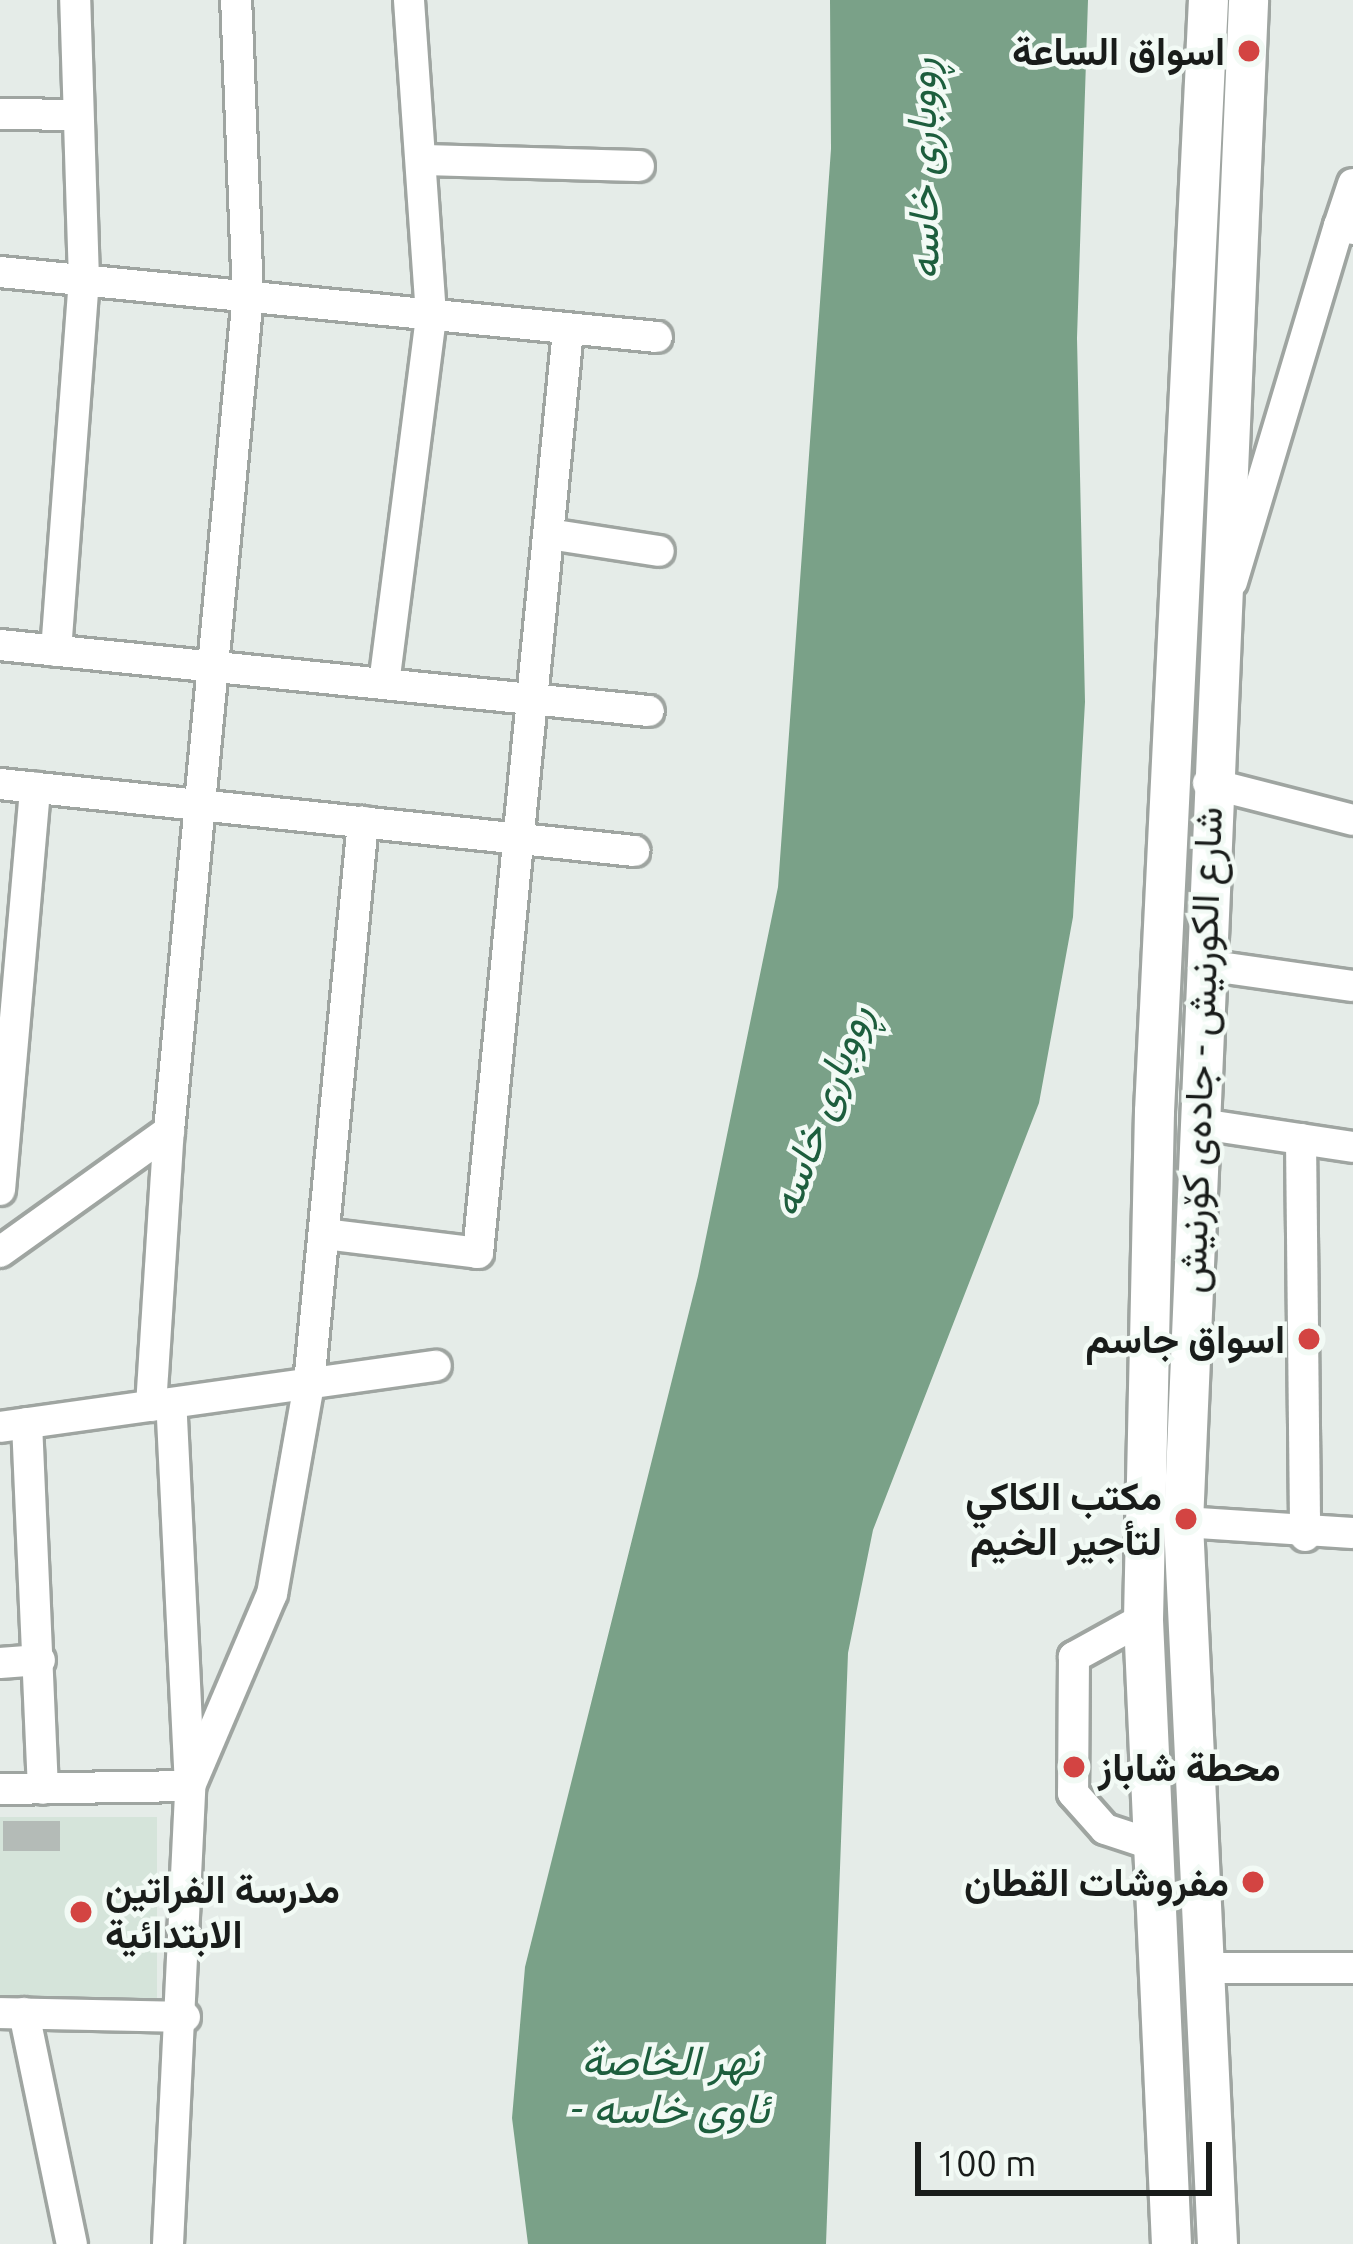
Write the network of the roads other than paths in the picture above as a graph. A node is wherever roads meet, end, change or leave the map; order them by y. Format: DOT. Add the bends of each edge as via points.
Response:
graph roads {
  1 [pos="75,0"];
  2 [pos="236,0"];
  3 [pos="410,0"];
  4 [pos="1208,0"];
  5 [pos="1248,0"];
  6 [pos="0,114"];
  7 [pos="78,115"];
  8 [pos="422,160"];
  9 [pos="639,166"];
  10 [pos="1353,184"];
  11 [pos="1346,228"];
  12 [pos="0,272"];
  13 [pos="84,280"];
  14 [pos="248,296"];
  15 [pos="431,315"];
  16 [pos="568,330"];
  17 [pos="657,337"];
  18 [pos="549,534"];
  19 [pos="659,551"];
  20 [pos="1215,632"];
  21 [pos="0,644"];
  22 [pos="56,651"];
  23 [pos="213,668"];
  24 [pos="384,684"];
  25 [pos="528,698"];
  26 [pos="650,710"];
  27 [pos="1208,783"];
  28 [pos="0,784"];
  29 [pos="35,788"];
  30 [pos="195,805"];
  31 [pos="1353,820"];
  32 [pos="363,822"];
  33 [pos="518,840"];
  34 [pos="634,850"];
  35 [pos="1205,964"];
  36 [pos="1353,986"];
  37 [pos="1201,1124"];
  38 [pos="169,1130"];
  39 [pos="1300,1139"];
  40 [pos="1353,1147"];
  41 [pos="0,1190"];
  42 [pos="324,1234"];
  43 [pos="0,1252"];
  44 [pos="436,1366"];
  45 [pos="309,1384"];
  46 [pos="161,1404"];
  47 [pos="14,1425"];
  48 [pos="1183,1522"];
  49 [pos="1353,1534"];
  50 [pos="1305,1536"];
  51 [pos="1143,1618"];
  52 [pos="40,1660"];
  53 [pos="0,1664"];
  54 [pos="1194,1711"];
  55 [pos="1146,1714"];
  56 [pos="190,1786"];
  57 [pos="0,1789"];
  58 [pos="43,1789"];
  59 [pos="1198,1796"];
  60 [pos="1149,1798"];
  61 [pos="1150,1844"];
  62 [pos="1207,1968"];
  63 [pos="1353,1968"];
  64 [pos="12,2013"];
  65 [pos="185,2018"];
  66 [pos="72,2244"];
  67 [pos="168,2244"];
  68 [pos="1171,2244"];
  69 [pos="1217,2244"];
  1 -- 7 [label="street"];
  2 -- 14 [label="street"];
  3 -- 8 [label="street"];
  4 -- 51 [label="main road, شارع الكورنيش - جادەی کۆرنیش" via="1154,1111"];
  5 -- 20 [label="main road, شارع الكورنيش - جادەی کۆرنیش"];
  6 -- 7 [label="street"];
  7 -- 13 [label="street"];
  8 -- 9 [label="street"];
  8 -- 15 [label="street"];
  10 -- 11 [label="street"];
  11 -- 20 [label="street"];
  12 -- 13 [label="street"];
  13 -- 14 [label="street"];
  13 -- 22 [label="street"];
  14 -- 15 [label="street"];
  14 -- 23 [label="street"];
  15 -- 16 [label="street"];
  15 -- 24 [label="street"];
  16 -- 17 [label="street"];
  16 -- 18 [label="street"];
  18 -- 19 [label="street"];
  18 -- 25 [label="street"];
  20 -- 27 [label="main road, شارع الكورنيش - جادەی کۆرنیش"];
  21 -- 22 [label="street"];
  22 -- 23 [label="street"];
  23 -- 24 [label="street"];
  23 -- 30 [label="street"];
  24 -- 25 [label="street"];
  25 -- 26 [label="street"];
  25 -- 33 [label="street"];
  27 -- 31 [label="street"];
  27 -- 35 [label="main road, شارع الكورنيش - جادەی کۆرنیش"];
  28 -- 29 [label="street"];
  29 -- 30 [label="street"];
  29 -- 41 [label="street"];
  30 -- 32 [label="street"];
  30 -- 38 [label="street"];
  32 -- 33 [label="street"];
  32 -- 42 [label="street"];
  33 -- 34 [label="street"];
  33 -- 42 [label="street" via="478,1252"];
  35 -- 36 [label="street"];
  35 -- 37 [label="main road, شارع الكورنيش - جادەی کۆرنیش"];
  37 -- 39 [label="street"];
  37 -- 48 [label="main road, شارع الكورنيش - جادەی کۆرنیش"];
  38 -- 43 [label="street"];
  38 -- 46 [label="street"];
  39 -- 40 [label="street"];
  39 -- 50 [label="street"];
  42 -- 45 [label="street"];
  44 -- 45 [label="street"];
  45 -- 46 [label="street"];
  45 -- 56 [label="street" via="284,1555"];
  46 -- 47 [label="street"];
  46 -- 56 [label="street"];
  47 -- 52 [label="street"];
  48 -- 50 [label="street"];
  48 -- 54 [label="main road, شارع الكورنيش - جادەی کۆرنیش"];
  49 -- 50 [label="street"];
  51 -- 55 [label="main road, شارع الكورنيش - جادەی کۆرنیش"];
  51 -- 61 [label="street" via="1074,1657 1073,1792 1105,1829"];
  52 -- 53 [label="street"];
  52 -- 58 [label="street"];
  54 -- 55 [label="main road"];
  54 -- 59 [label="main road, شارع الكورنيش - جادەی کۆرنیش"];
  55 -- 60 [label="main road, شارع الكورنيش - جادەی کۆرنیش"];
  56 -- 58 [label="street"];
  56 -- 65 [label="street"];
  57 -- 58 [label="street"];
  59 -- 60 [label="main road"];
  59 -- 62 [label="main road, شارع الكورنيش - جادەی کۆرنیش"];
  60 -- 61 [label="main road, شارع الكورنيش - جادەی کۆرنیش"];
  61 -- 68 [label="main road, شارع الكورنيش - جادەی کۆرنیش"];
  62 -- 63 [label="street"];
  62 -- 69 [label="main road, شارع الكورنيش - جادەی کۆرنیش"];
  64 -- 65 [label="street"];
  64 -- 66 [label="street"];
  65 -- 67 [label="street"];
}
